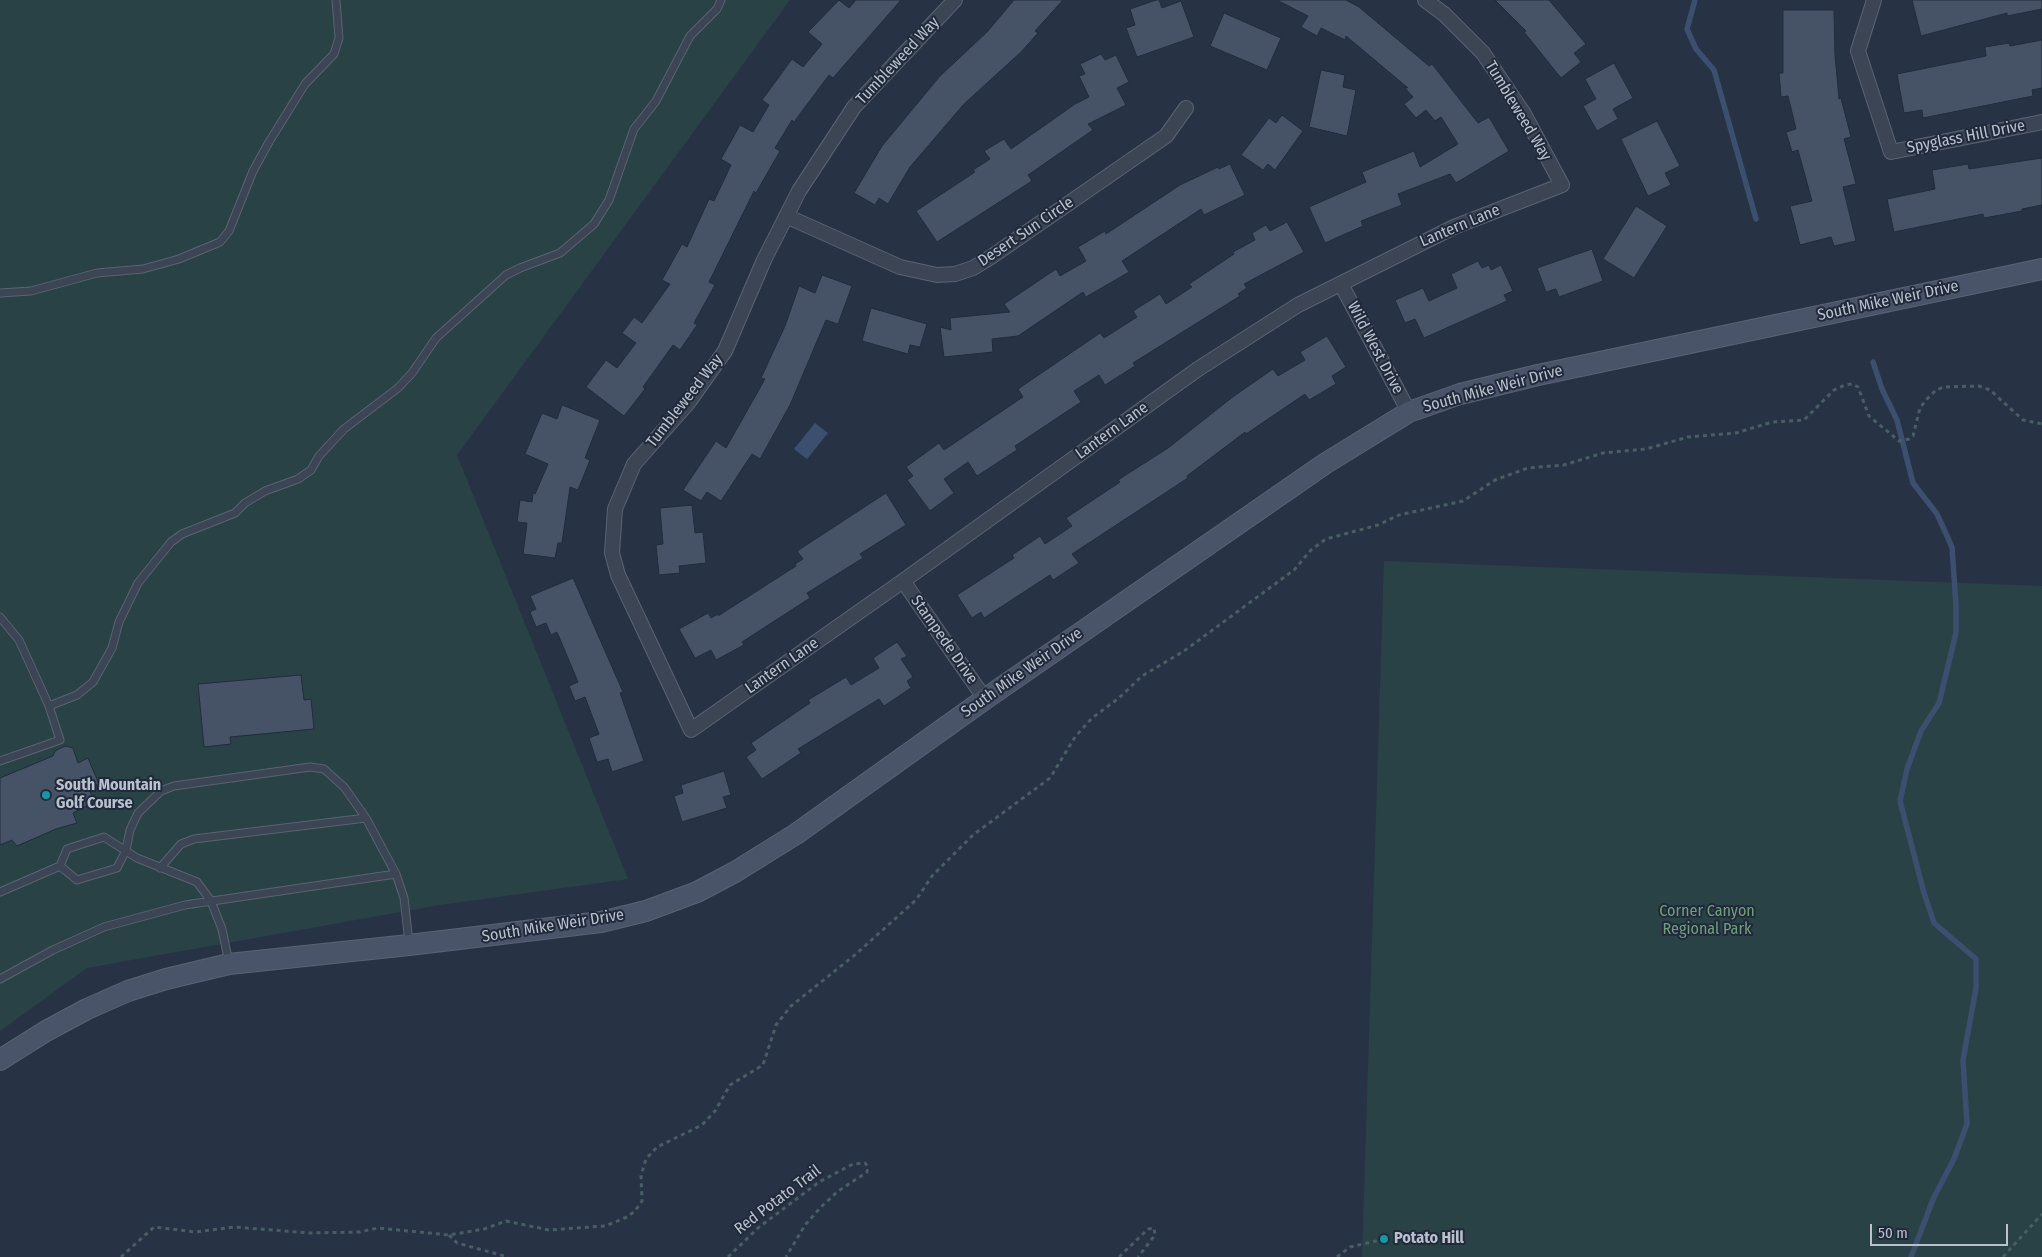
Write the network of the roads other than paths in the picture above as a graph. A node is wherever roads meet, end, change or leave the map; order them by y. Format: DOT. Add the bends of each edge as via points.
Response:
graph roads {
  1 [pos="336,0"];
  2 [pos="721,0"];
  3 [pos="954,0"];
  4 [pos="1425,0"];
  5 [pos="1874,0"];
  6 [pos="1186,108"];
  7 [pos="2042,122"];
  8 [pos="1562,185"];
  9 [pos="786,216"];
  10 [pos="2042,269"];
  11 [pos="1341,284"];
  12 [pos="0,293"];
  13 [pos="1408,412"];
  14 [pos="903,581"];
  15 [pos="0,617"];
  16 [pos="985,699"];
  17 [pos="49,706"];
  18 [pos="692,730"];
  19 [pos="0,761"];
  20 [pos="366,818"];
  21 [pos="126,850"];
  22 [pos="60,866"];
  23 [pos="160,868"];
  24 [pos="396,874"];
  25 [pos="0,892"];
  26 [pos="211,901"];
  27 [pos="409,945"];
  28 [pos="229,964"];
  29 [pos="0,979"];
  30 [pos="0,1060"];
  1 -- 12 [label="lane" via="339,38 334,54 305,84 269,142 253,171 229,231 220,242 143,269 97,273 31,291"];
  2 -- 17 [label="lane" via="717,9 690,36 656,100 634,129 610,200 594,224 560,254 506,275 436,338 412,374 398,388 344,429 311,470 298,479 265,491 245,503 235,514 182,534 171,542 138,583 119,622 112,648 93,682 77,695"];
  3 -- 9 [label="street, Tumbleweed Way" via="854,108"];
  4 -- 8 [label="street, Tumbleweed Way" via="1483,53 1524,114"];
  5 -- 7 [label="street, Spyglass Hill Drive" via="1858,51 1891,152"];
  6 -- 9 [label="street, Desert Sun Circle" via="1166,136 991,257 955,274 937,275 900,267"];
  8 -- 11 [label="street, Lantern Lane" via="1454,227"];
  9 -- 18 [label="street, Tumbleweed Way" via="725,351 688,403 634,464 615,509 612,552 618,575"];
  10 -- 13 [label="street, South Mike Weir Drive" via="1538,375 1460,394"];
  11 -- 13 [label="street, Wild West Drive"];
  11 -- 14 [label="street, Lantern Lane" via="1298,305 1198,369"];
  13 -- 16 [label="street, South Mike Weir Drive" via="1326,463"];
  14 -- 16 [label="street, Stampede Drive"];
  14 -- 18 [label="street, Lantern Lane"];
  15 -- 17 [label="lane" via="19,640"];
  16 -- 27 [label="street, South Mike Weir Drive" via="796,834 697,892 646,911 601,922"];
  17 -- 19 [label="lane" via="60,740"];
  20 -- 21 [label="lane" via="344,787 324,769 300,769 174,786 162,791 138,813"];
  20 -- 23 [label="lane" via="194,839 180,844"];
  20 -- 24 [label="lane"];
  21 -- 22 [label="lane" via="104,837 67,849"];
  21 -- 22 [label="lane" via="117,868 78,880"];
  21 -- 23 [label="lane"];
  22 -- 25 [label="lane"];
  23 -- 26 [label="lane" via="197,882"];
  24 -- 26 [label="lane"];
  24 -- 27 [label="lane" via="404,898"];
  26 -- 28 [label="lane" via="222,929"];
  26 -- 29 [label="lane" via="104,927"];
  27 -- 28 [label="street, South Mike Weir Drive"];
  28 -- 30 [label="street, South Mike Weir Drive" via="128,991 46,1031"];
}
